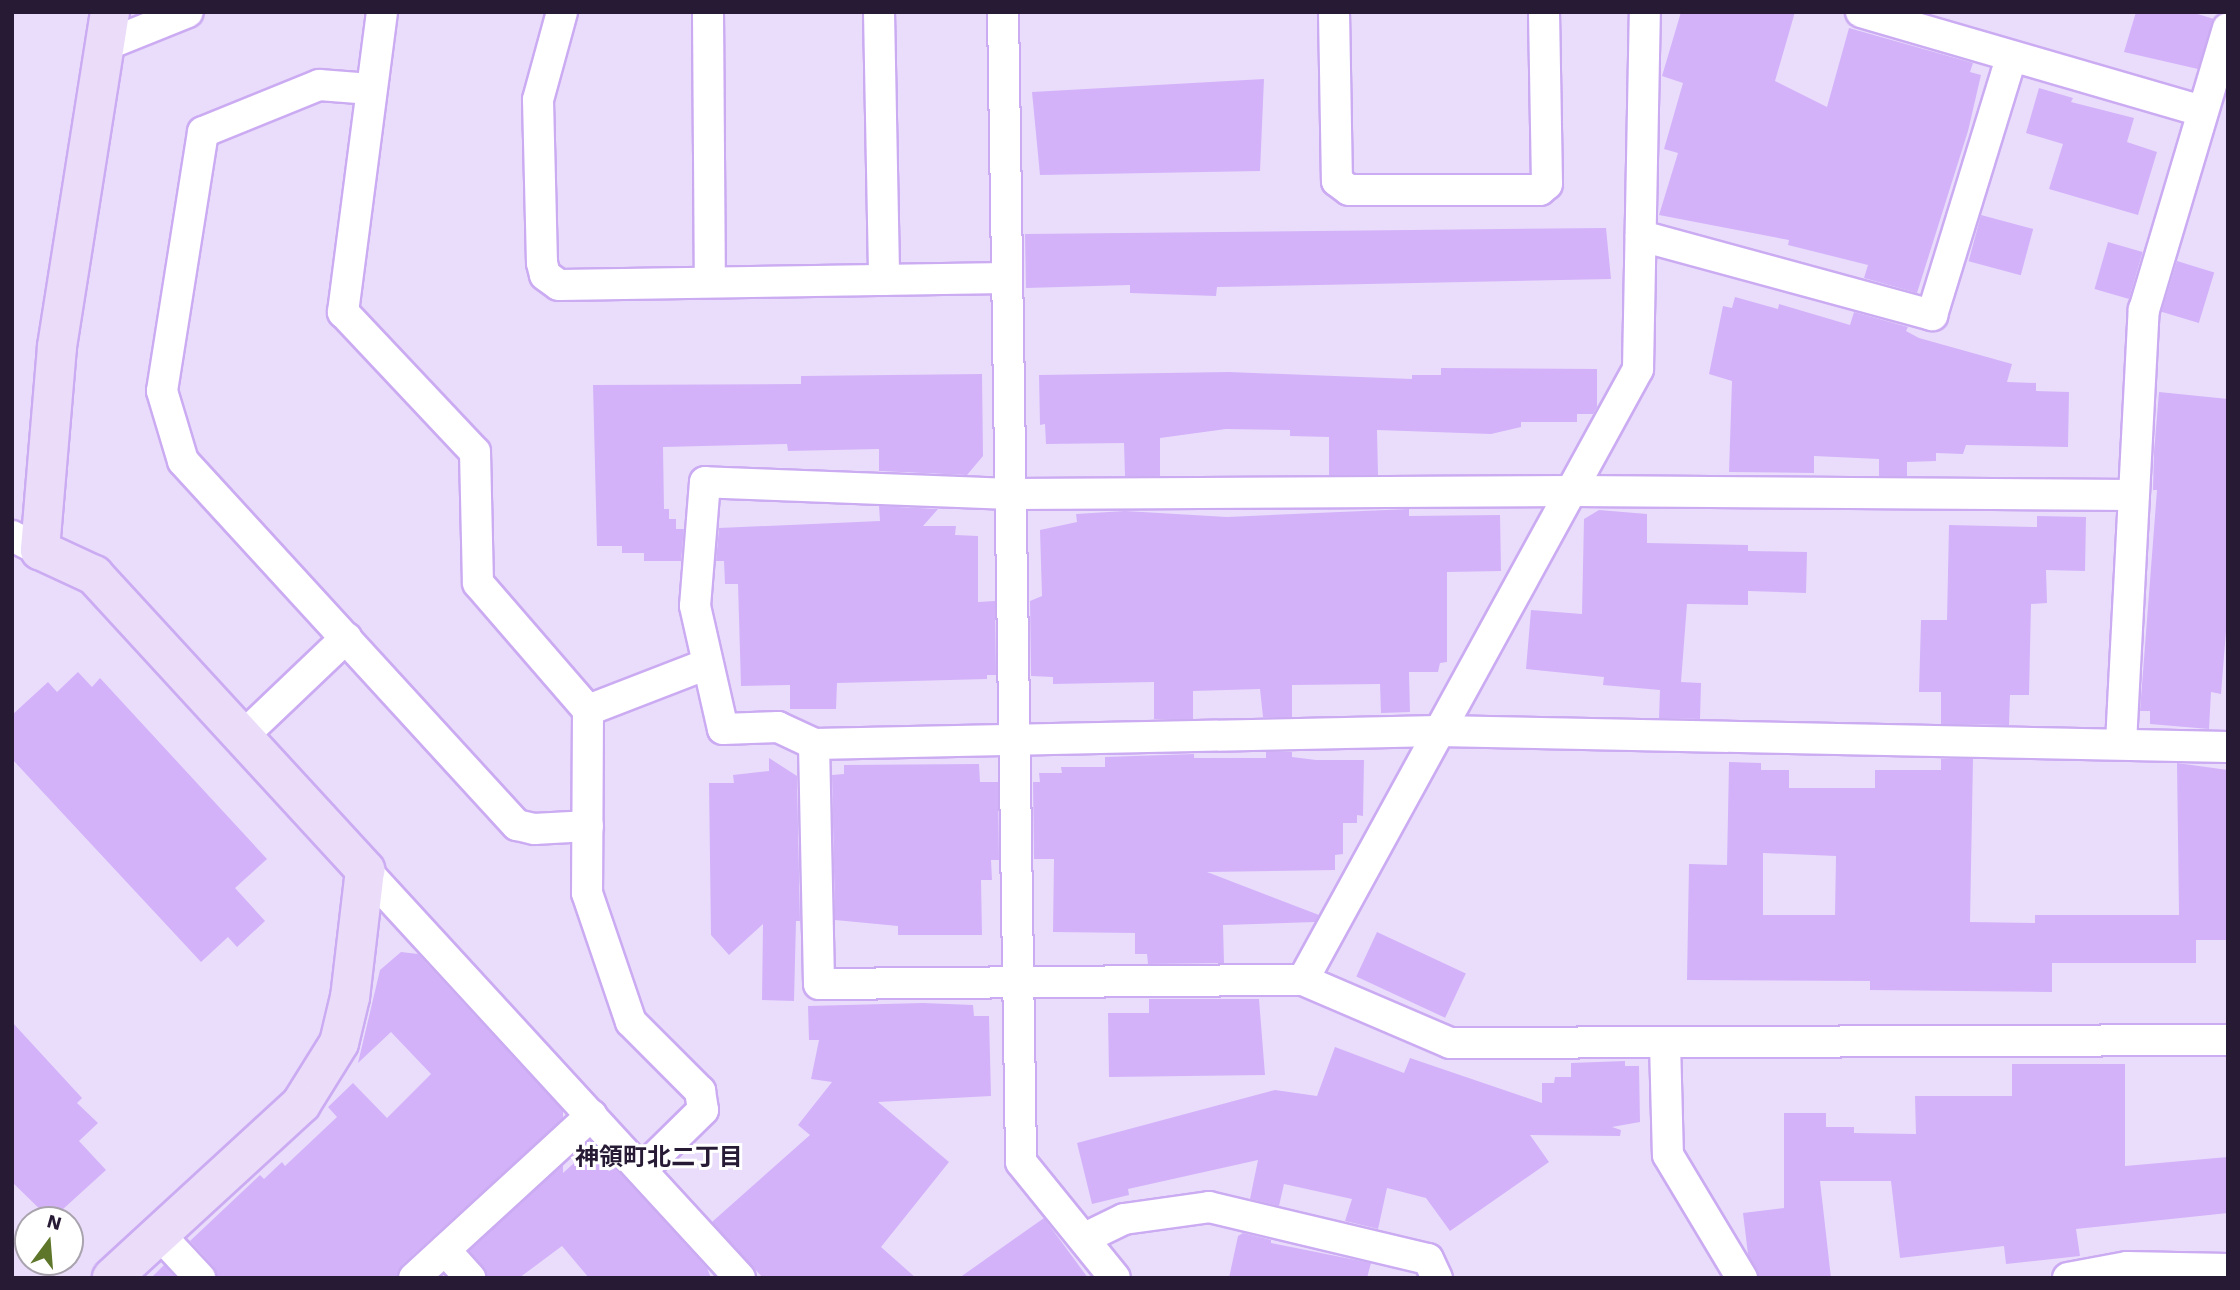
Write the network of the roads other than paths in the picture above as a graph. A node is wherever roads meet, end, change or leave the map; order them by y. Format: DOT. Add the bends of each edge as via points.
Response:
graph roads {
  1 [pos="188,12"];
  2 [pos="382,12"];
  3 [pos="562,12"];
  4 [pos="708,12"];
  5 [pos="879,12"];
  6 [pos="1003,12"];
  7 [pos="1334,12"];
  8 [pos="1544,12"];
  9 [pos="1645,12"];
  10 [pos="1861,12"];
  11 [pos="108,29"];
  12 [pos="2228,29"];
  13 [pos="2011,58"];
  14 [pos="371,89"];
  15 [pos="2202,111"];
  16 [pos="1641,236"];
  17 [pos="1007,278"];
  18 [pos="884,280"];
  19 [pos="710,282"];
  20 [pos="1575,491"];
  21 [pos="1012,494"];
  22 [pos="2133,495"];
  23 [pos="26,543"];
  24 [pos="346,638"];
  25 [pos="707,664"];
  26 [pos="589,710"];
  27 [pos="1439,731"];
  28 [pos="242,737"];
  29 [pos="1017,737"];
  30 [pos="2121,743"];
  31 [pos="814,744"];
  32 [pos="2228,747"];
  33 [pos="588,826"];
  34 [pos="365,870"];
  35 [pos="1303,980"];
  36 [pos="1016,982"];
  37 [pos="2228,1040"];
  38 [pos="1665,1042"];
  39 [pos="592,1115"];
  40 [pos="642,1170"];
  41 [pos="158,1233"];
  42 [pos="1087,1237"];
  43 [pos="445,1250"];
  44 [pos="2228,1269"];
  45 [pos="112,1278"];
  46 [pos="200,1278"];
  47 [pos="414,1278"];
  48 [pos="470,1278"];
  49 [pos="740,1278"];
  50 [pos="1115,1278"];
  51 [pos="1437,1278"];
  52 [pos="1742,1278"];
  53 [pos="2068,1278"];
  1 -- 11 [label="street"];
  2 -- 14 [label="street"];
  3 -- 19 [label="street" via="538,100 545,275 559,285"];
  4 -- 19 [label="street"];
  5 -- 18 [label="street"];
  6 -- 17 [label="street"];
  7 -- 8 [label="street" via="1337,180 1349,190 1540,190 1547,184"];
  9 -- 16 [label="street"];
  10 -- 13 [label="street"];
  11 -- 23 [label="street"];
  12 -- 15 [label="street"];
  13 -- 15 [label="street"];
  13 -- 16 [label="street" via="1932,315"];
  14 -- 24 [label="street" via="319,85 203,132 162,391 183,461"];
  14 -- 26 [label="street" via="343,312 475,452 478,583"];
  15 -- 22 [label="street" via="2144,310"];
  16 -- 20 [label="street" via="1638,369"];
  17 -- 18 [label="street"];
  17 -- 21 [label="street"];
  18 -- 19 [label="street"];
  20 -- 21 [label="street"];
  20 -- 22 [label="street"];
  20 -- 27 [label="street"];
  21 -- 25 [label="street" via="705,482 695,606"];
  21 -- 29 [label="street"];
  22 -- 30 [label="street"];
  23 -- 28 [label="street" via="94,575"];
  24 -- 28 [label="street"];
  24 -- 33 [label="street" via="517,825 535,829"];
  25 -- 26 [label="street"];
  25 -- 31 [label="street" via="723,729 778,727"];
  26 -- 33 [label="street"];
  27 -- 29 [label="street"];
  27 -- 30 [label="street"];
  27 -- 35 [label="street"];
  28 -- 34 [label="street"];
  29 -- 31 [label="street"];
  29 -- 36 [label="street"];
  30 -- 32 [label="street"];
  31 -- 36 [label="street" via="819,984"];
  33 -- 40 [label="street" via="587,893 631,1022 700,1091 703,1110"];
  34 -- 39 [label="street"];
  34 -- 41 [label="street" via="349,997 338,1043 301,1104"];
  35 -- 36 [label="street"];
  35 -- 38 [label="street" via="1450,1043"];
  36 -- 42 [label="street" via="1021,1162"];
  37 -- 38 [label="street"];
  38 -- 52 [label="street" via="1668,1155"];
  39 -- 40 [label="street"];
  39 -- 43 [label="street"];
  40 -- 49 [label="street"];
  41 -- 45 [label="street"];
  41 -- 46 [label="street"];
  42 -- 50 [label="street"];
  42 -- 51 [label="street" via="1125,1219 1209,1207 1429,1259"];
  43 -- 47 [label="street"];
  43 -- 48 [label="street"];
  44 -- 53 [label="street" via="2127,1267"];
}
